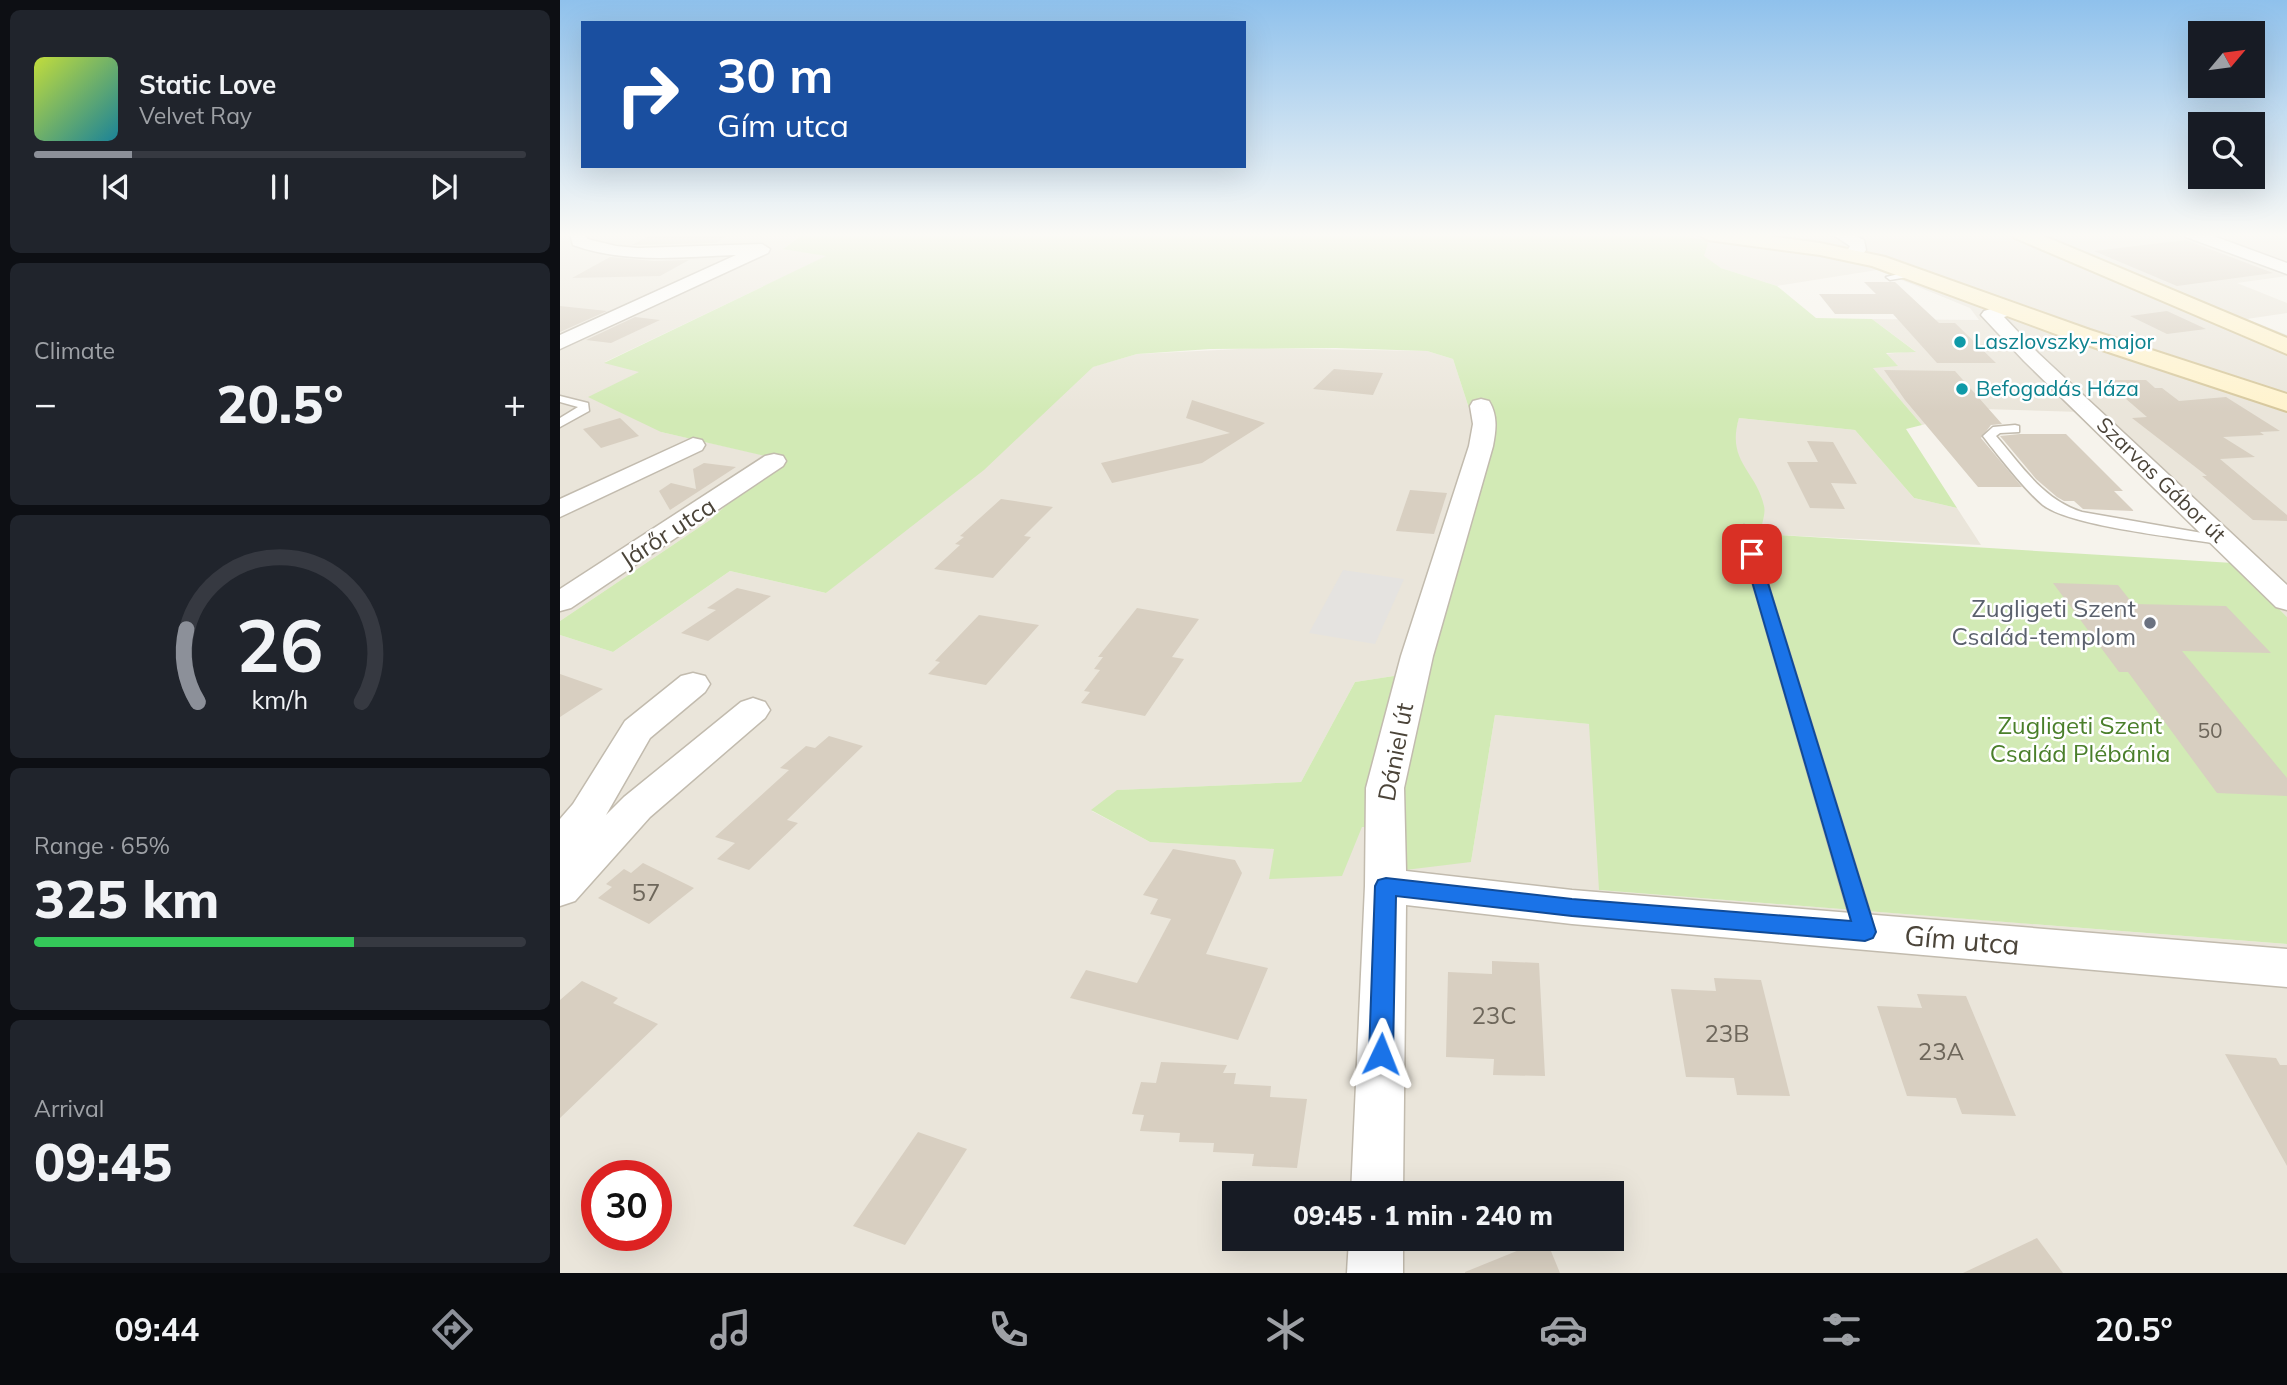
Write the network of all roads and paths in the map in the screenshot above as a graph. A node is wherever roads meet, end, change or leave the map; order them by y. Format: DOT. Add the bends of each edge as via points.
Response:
graph roads {
  1 [pos="667,293"];
  2 [pos="1969,293"];
  3 [pos="2161,293"];
  4 [pos="2010,309"];
  5 [pos="560,343"];
  6 [pos="2287,347"];
  7 [pos="560,398"];
  8 [pos="2287,403"];
  9 [pos="1481,406"];
  10 [pos="560,423"];
  11 [pos="2015,429"];
  12 [pos="693,445"];
  13 [pos="774,461"];
  14 [pos="560,509"];
  15 [pos="1744,529"];
  16 [pos="2225,541"];
  17 [pos="2287,601"];
  18 [pos="560,602"];
  19 [pos="693,684"];
  20 [pos="753,710"];
  21 [pos="560,846"];
  22 [pos="1386,886"];
  23 [pos="560,889"];
  24 [pos="1865,932"];
  25 [pos="2287,968"];
  26 [pos="1377,1181"];
  27 [pos="1376,1251"];
  28 [pos="1375,1273"];
  1 -- 5 [label="street"];
  2 -- 4 [label="street"];
  3 -- 6 [label="street"];
  4 -- 8 [label="street"];
  4 -- 16 [label="street, Szarvas Gábor út" via="1991,315"];
  7 -- 10 [label="lane" via="584,405 583,411"];
  9 -- 22 [label="street, Dániel út" via="1485,424 1481,446 1417,656 1385,788"];
  11 -- 16 [label="lane" via="1997,430 1989,436 2052,505 2080,516"];
  12 -- 14 [label="street"];
  13 -- 18 [label="street, Járőr utca"];
  15 -- 24 [label="lane"];
  16 -- 17 [label="street, Szarvas Gábor út"];
  19 -- 21 [label="street" via="637,730 587,814"];
  20 -- 23 [label="street" via="637,807"];
  22 -- 24 [label="street, Gím utca"];
  22 -- 26 [label="street, Dániel út"];
  24 -- 25 [label="street, Gím utca"];
  27 -- 28 [label="street"];
}
